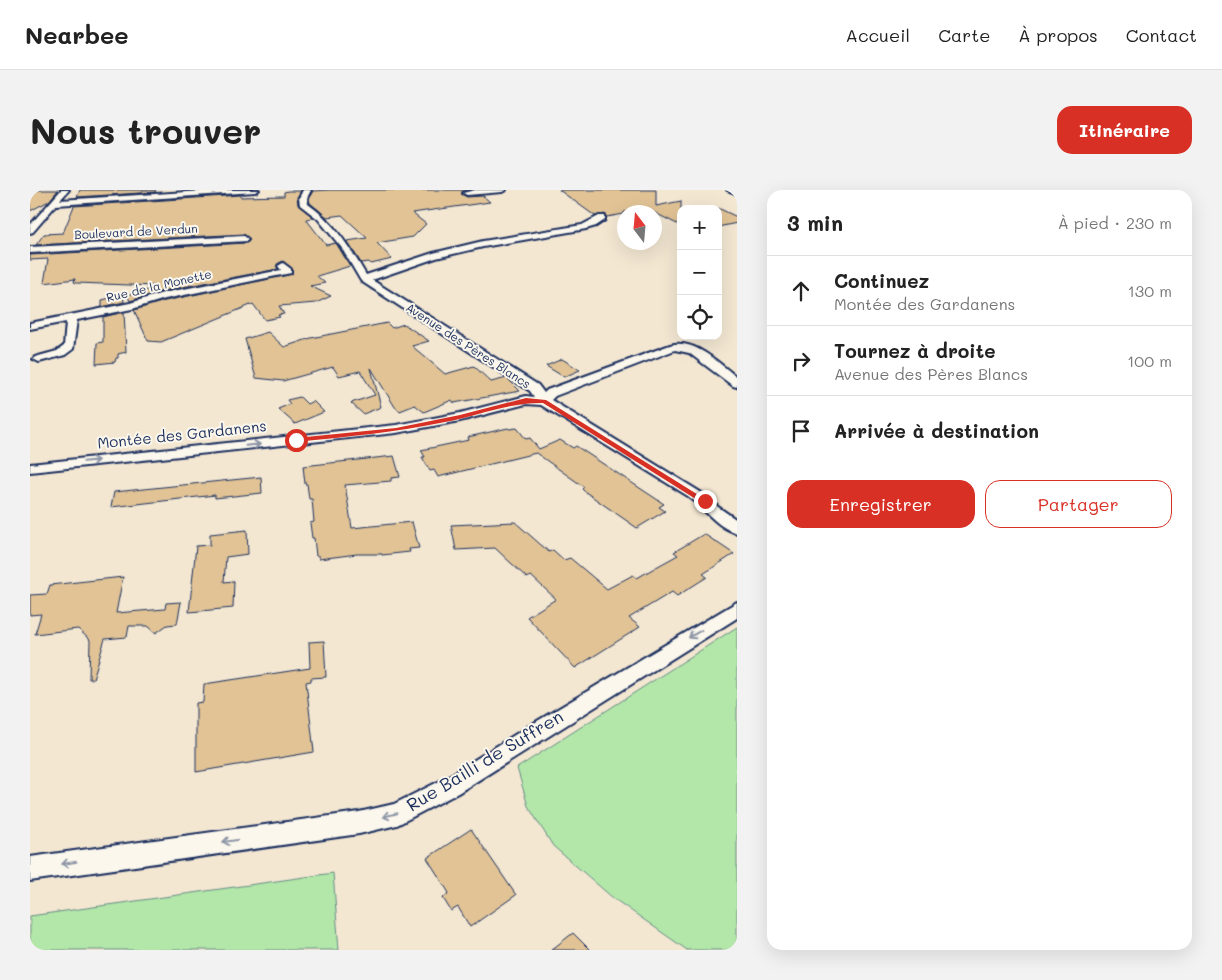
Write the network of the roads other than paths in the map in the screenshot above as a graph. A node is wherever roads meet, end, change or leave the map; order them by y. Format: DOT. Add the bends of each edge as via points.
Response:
graph roads {
  1 [pos="66,190"];
  2 [pos="255,190"];
  3 [pos="308,190"];
  4 [pos="502,190"];
  5 [pos="731,190"];
  6 [pos="468,192"];
  7 [pos="737,192"];
  8 [pos="55,203"];
  9 [pos="602,218"];
  10 [pos="30,230"];
  11 [pos="244,239"];
  12 [pos="30,250"];
  13 [pos="283,266"];
  14 [pos="364,279"];
  15 [pos="72,318"];
  16 [pos="30,326"];
  17 [pos="39,359"];
  18 [pos="737,383"];
  19 [pos="544,401"];
  20 [pos="36,467"];
  21 [pos="737,528"];
  22 [pos="737,609"];
  23 [pos="30,869"];
  1 -- 8 [label="street"];
  2 -- 8 [label="street"];
  3 -- 14 [label="street, Avenue des Pères Blancs" via="303,198 304,205 321,217 345,246"];
  4 -- 6 [label="street"];
  5 -- 7 [label="street"];
  8 -- 10 [label="street"];
  9 -- 14 [label="street" via="583,227 441,254"];
  11 -- 12 [label="street, Boulevard de Verdun"];
  13 -- 15 [label="street, Rue de la Monette" via="288,271"];
  14 -- 19 [label="street, Avenue des Pères Blancs" via="534,388"];
  15 -- 16 [label="street, Rue de la Monette"];
  15 -- 17 [label="street" via="68,346 61,353"];
  18 -- 19 [label="street" via="693,351 674,347 551,393"];
  20 -- 19 [label="street, Montée des Gardanens, one-way" via="396,430 526,400"];
  19 -- 21 [label="street, Avenue des Pères Blancs" via="693,493"];
  22 -- 23 [label="street, Rue Bailli de Suffren, one-way" via="451,786 397,814 359,823"];
}
